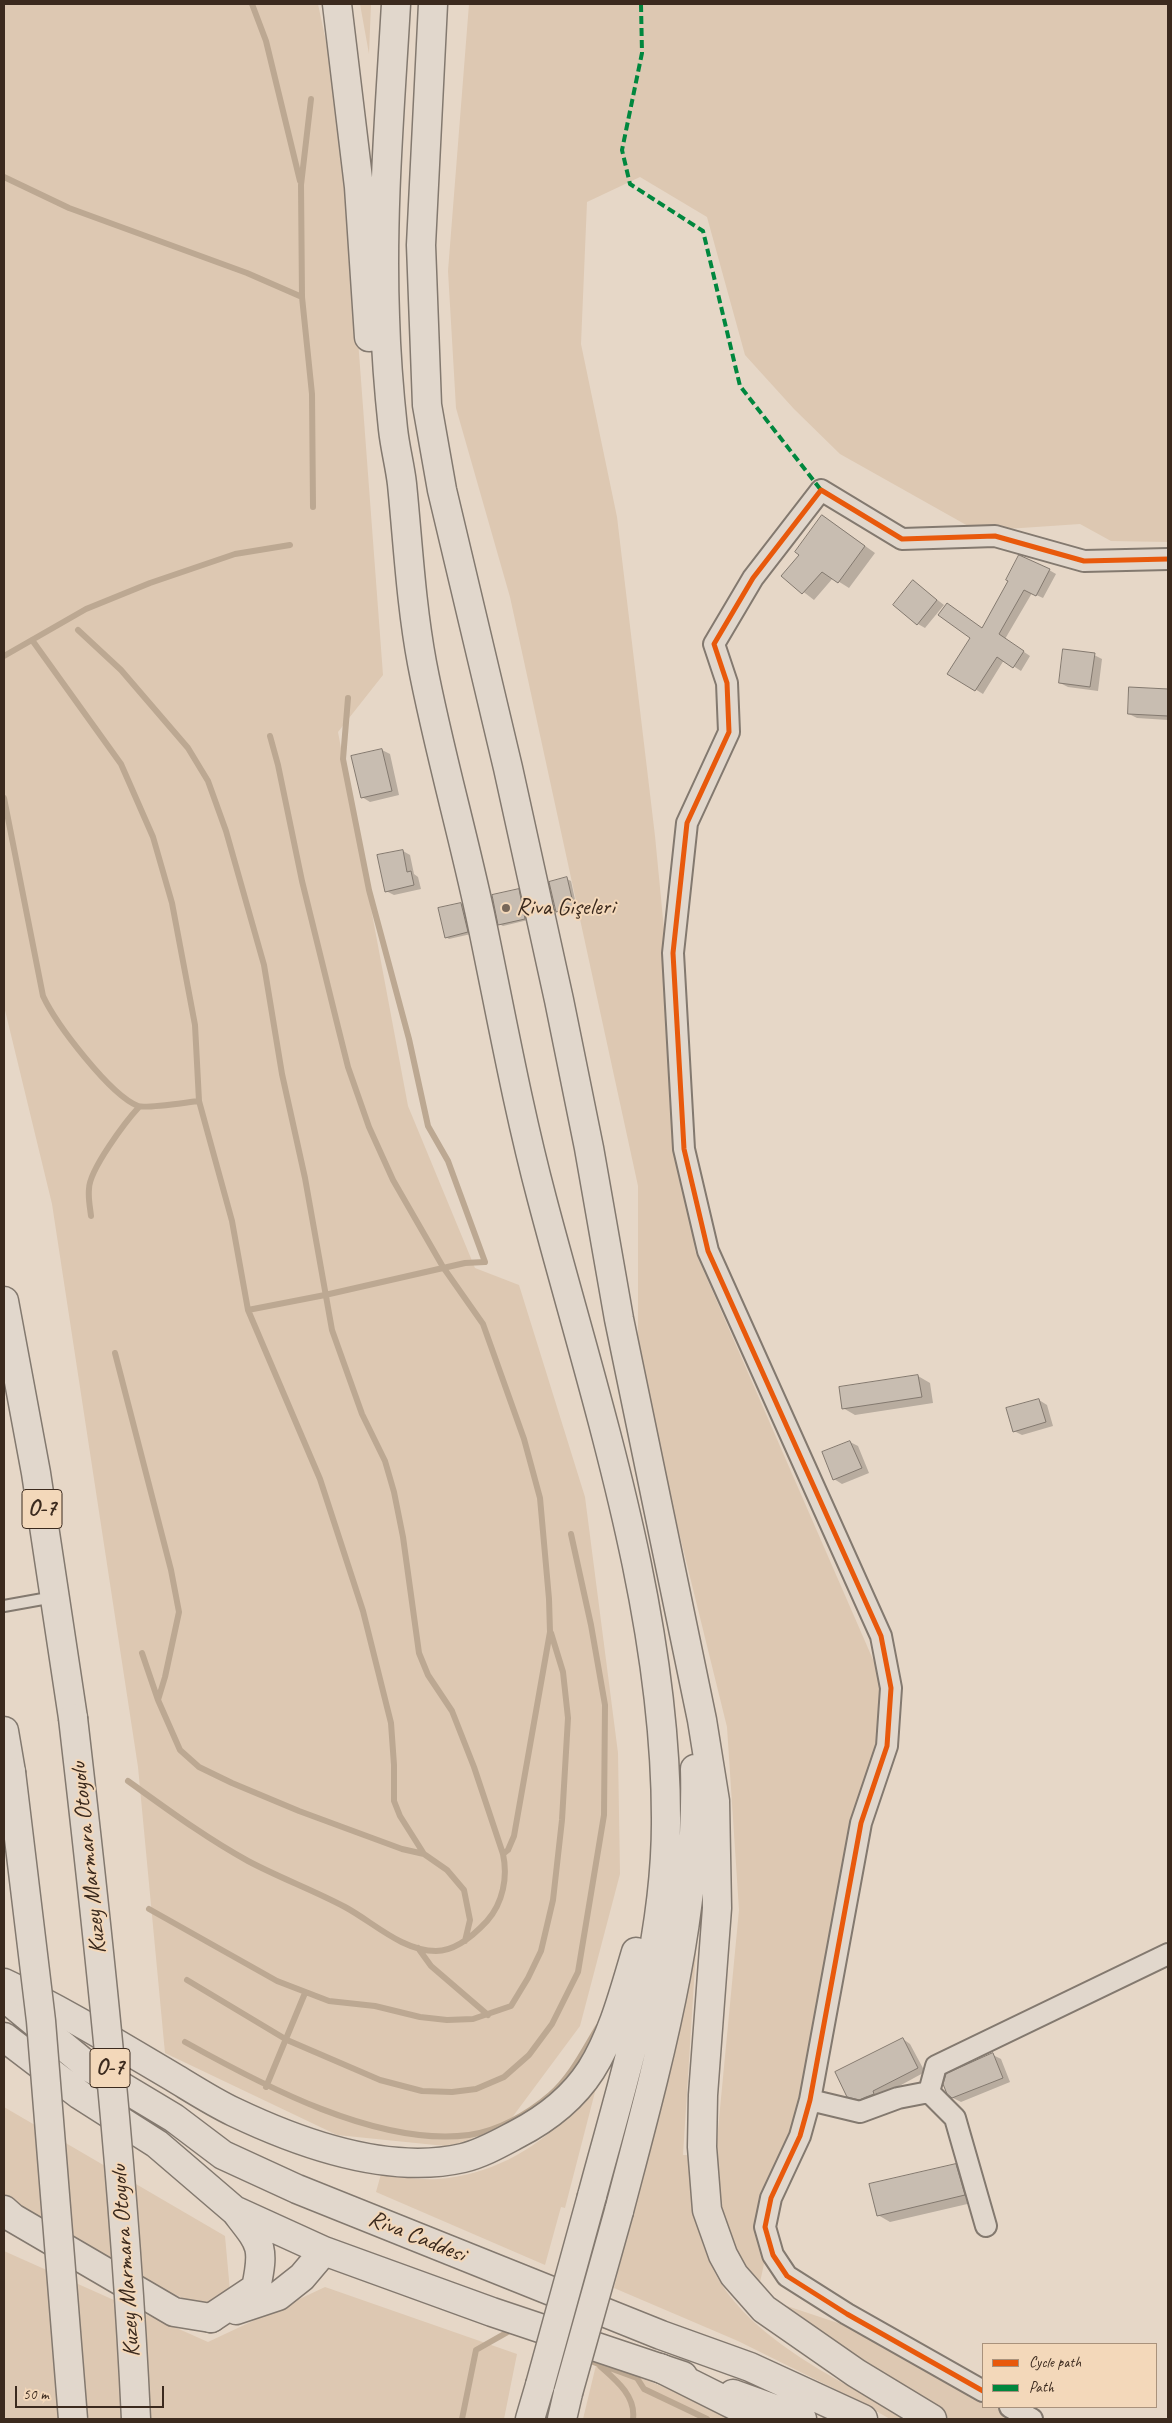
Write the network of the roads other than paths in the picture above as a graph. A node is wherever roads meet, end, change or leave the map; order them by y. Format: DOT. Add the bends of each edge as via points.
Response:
graph roads {
  1 [pos="337,4"];
  2 [pos="396,4"];
  3 [pos="433,4"];
  4 [pos="402,481"];
  5 [pos="1168,559"];
  6 [pos="4,1301"];
  7 [pos="658,1505"];
  8 [pos="55,1597"];
  9 [pos="4,1606"];
  10 [pos="4,1731"];
  11 [pos="4,1745"];
  12 [pos="662,1745"];
  13 [pos="11,1772"];
  14 [pos="1168,1954"];
  15 [pos="4,1982"];
  16 [pos="4,1997"];
  17 [pos="4,2038"];
  18 [pos="929,2092"];
  19 [pos="810,2100"];
  20 [pos="4,2210"];
  21 [pos="234,2210"];
  22 [pos="986,2226"];
  23 [pos="324,2251"];
  24 [pos="211,2318"];
  25 [pos="660,2368"];
  26 [pos="982,2390"];
  27 [pos="565,2406"];
  28 [pos="1012,2408"];
  29 [pos="73,2419"];
  30 [pos="136,2419"];
  31 [pos="530,2419"];
  32 [pos="762,2419"];
  33 [pos="802,2419"];
  34 [pos="863,2419"];
  35 [pos="932,2419"];
  36 [pos="1032,2419"];
  1 -- 4 [label="main road" via="359,187 370,352 378,406"];
  2 -- 4 [label="main road" via="385,319 394,434"];
  3 -- 7 [label="main road" via="422,245 427,405 442,490 540,909 590,1148 619,1319"];
  4 -- 12 [label="main road" via="411,594 422,664 480,912 541,1197 591,1373 628,1532 649,1634 660,1704"];
  5 -- 19 [label="street" via="1084,561 995,536 902,539 821,490 753,578 714,644 728,683 730,732 687,823 672,953 684,1149 708,1251 881,1636 891,1688 887,1746 861,1823"];
  6 -- 8 [label="main road, Kuzey Marmara Otoyolu / O-7"];
  7 -- 27 [label="main road, bridge" via="665,1561 688,1681 695,1761 690,1898 675,1984 619,2211"];
  7 -- 35 [label="main road" via="702,1720 715,1801 717,1908 702,2147 707,2210 713,2232 734,2274 764,2309 856,2373"];
  8 -- 9 [label="lane"];
  8 -- 30 [label="main road, Kuzey Marmara Otoyolu / O-7, bridge" via="74,1718 94,1896 129,2282"];
  10 -- 13 [label="main road"];
  11 -- 13 [label="main road"];
  12 -- 15 [label="main road" via="648,1891 637,1951 612,2026 591,2069 576,2090 538,2122 486,2150 444,2161 395,2163 299,2139 233,2112 46,2002"];
  12 -- 31 [label="main road, bridge" via="666,1827 663,1879 646,1986"];
  13 -- 29 [label="main road, bridge" via="41,2021"];
  14 -- 18 [label="street" via="936,2066"];
  16 -- 34 [label="main road, Riva Caddesi" via="90,2067 174,2118 223,2155 297,2189 750,2367"];
  17 -- 21 [label="main road, Riva Caddesi" via="80,2096 157,2144"];
  18 -- 19 [label="street" via="898,2098 860,2112"];
  18 -- 22 [label="street" via="956,2118"];
  19 -- 26 [label="street" via="800,2136 771,2198 765,2227 773,2255 787,2276"];
  20 -- 24 [label="main road" via="174,2312"];
  21 -- 23 [label="main road, Riva Caddesi"];
  21 -- 24 [label="main road" via="258,2240 261,2263 256,2288"];
  23 -- 24 [label="main road" via="302,2277 278,2296"];
  23 -- 25 [label="main road, Riva Caddesi"];
  25 -- 32 [label="main road"];
  25 -- 33 [label="main road, Riva Caddesi"];
  28 -- 36 [label="street"];
}
